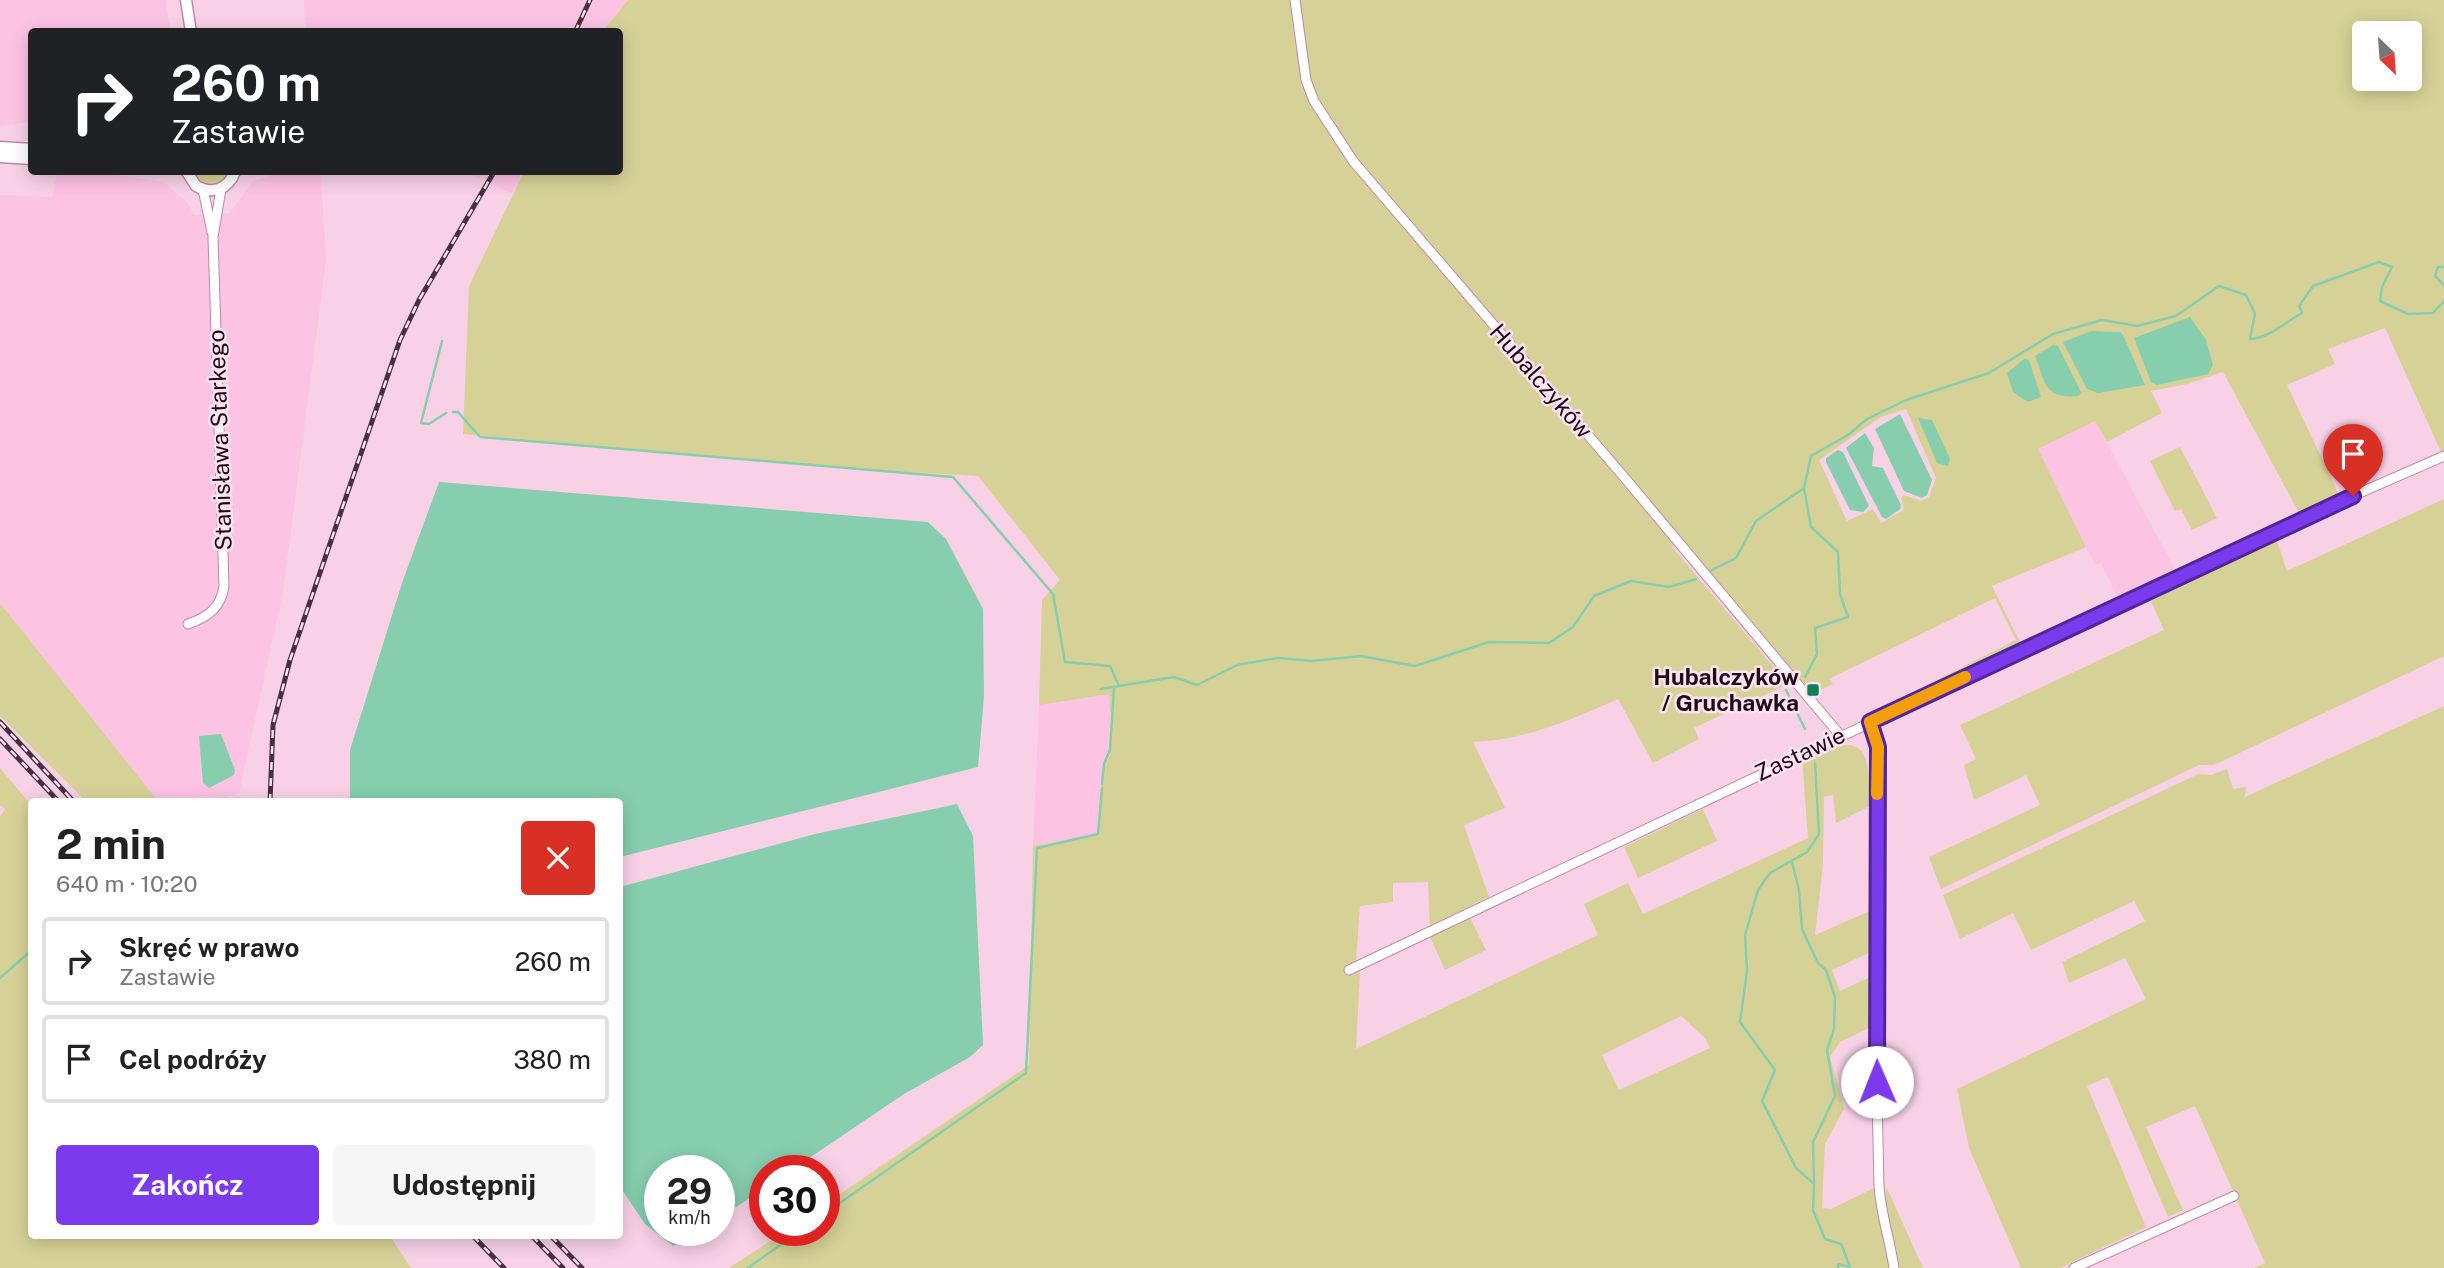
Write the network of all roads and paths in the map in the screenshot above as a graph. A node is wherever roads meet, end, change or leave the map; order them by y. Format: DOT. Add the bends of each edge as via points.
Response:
graph roads {
  1 [pos="187,0"];
  2 [pos="1295,0"];
  3 [pos="190,28"];
  4 [pos="0,147"];
  5 [pos="28,149"];
  6 [pos="0,157"];
  7 [pos="28,159"];
  8 [pos="188,175"];
  9 [pos="233,175"];
  10 [pos="203,189"];
  11 [pos="221,189"];
  12 [pos="213,237"];
  13 [pos="2444,456"];
  14 [pos="188,624"];
  15 [pos="1870,722"];
  16 [pos="1840,735"];
  17 [pos="1349,970"];
  18 [pos="2234,1196"];
  19 [pos="1894,1268"];
  20 [pos="2074,1268"];
  1 -- 3 [label="street"];
  2 -- 16 [label="street, Hubalczyków" via="1307,84 1353,161"];
  4 -- 5 [label="street"];
  6 -- 7 [label="street"];
  8 -- 10 [label="street"];
  9 -- 11 [label="street"];
  10 -- 11 [label="street"];
  10 -- 12 [label="street"];
  11 -- 12 [label="street"];
  12 -- 14 [label="street, Stanisława Starkego" via="224,586 213,611"];
  13 -- 15 [label="street, Zastawie"];
  15 -- 16 [label="street, Zastawie"];
  15 -- 19 [label="street" via="1878,747 1878,1186"];
  16 -- 17 [label="street, Zastawie"];
  18 -- 20 [label="street"];
}
